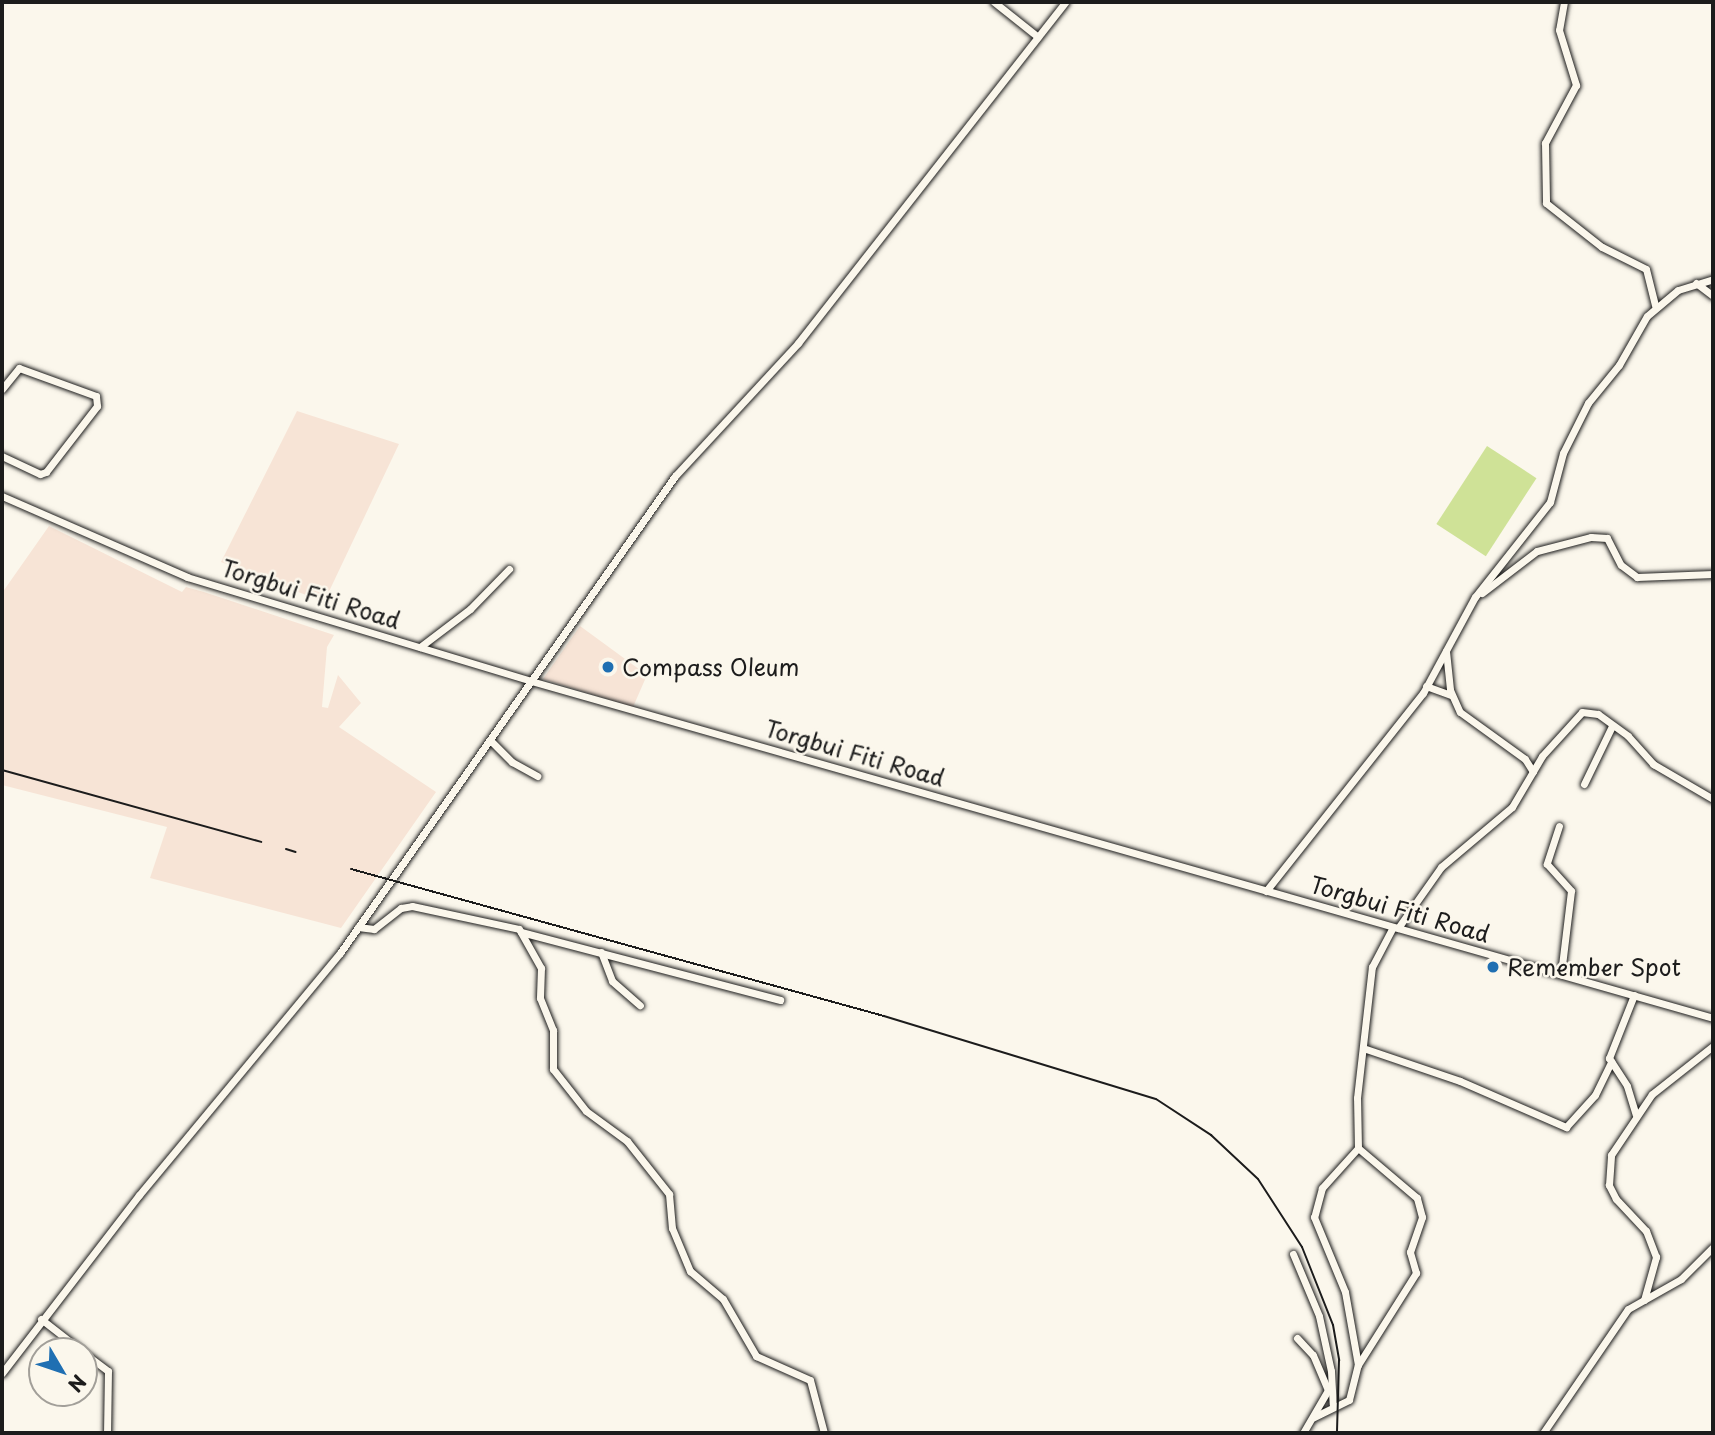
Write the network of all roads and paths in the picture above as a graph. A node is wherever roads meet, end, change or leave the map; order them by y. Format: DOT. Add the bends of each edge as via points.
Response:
graph roads {
  1 [pos="994,2"];
  2 [pos="1065,2"];
  3 [pos="1564,2"];
  4 [pos="1038,37"];
  5 [pos="1713,279"];
  6 [pos="1696,283"];
  7 [pos="1713,296"];
  8 [pos="1655,306"];
  9 [pos="2,389"];
  10 [pos="2,457"];
  11 [pos="2,496"];
  12 [pos="509,569"];
  13 [pos="1713,574"];
  14 [pos="1475,597"];
  15 [pos="420,647"];
  16 [pos="1446,650"];
  17 [pos="531,681"];
  18 [pos="1426,686"];
  19 [pos="1451,695"];
  20 [pos="1612,726"];
  21 [pos="490,740"];
  22 [pos="1542,757"];
  23 [pos="1525,759"];
  24 [pos="1533,772"];
  25 [pos="537,776"];
  26 [pos="1584,784"];
  27 [pos="1713,799"];
  28 [pos="1559,826"];
  29 [pos="1266,891"];
  30 [pos="358,927"];
  31 [pos="1395,927"];
  32 [pos="521,932"];
  33 [pos="601,951"];
  34 [pos="1561,974"];
  35 [pos="1634,995"];
  36 [pos="780,1000"];
  37 [pos="640,1005"];
  38 [pos="1711,1017"];
  39 [pos="1713,1045"];
  40 [pos="1366,1049"];
  41 [pos="1611,1062"];
  42 [pos="1636,1115"];
  43 [pos="1358,1148"];
  44 [pos="1713,1247"];
  45 [pos="1293,1254"];
  46 [pos="1644,1300"];
  47 [pos="41,1319"];
  48 [pos="64,1337"];
  49 [pos="1297,1338"];
  50 [pos="98,1363"];
  51 [pos="1358,1365"];
  52 [pos="2,1373"];
  53 [pos="1333,1404"];
  54 [pos="1314,1417"];
  55 [pos="107,1433"];
  56 [pos="824,1433"];
  57 [pos="1303,1433"];
  58 [pos="1543,1433"];
  1 -- 4 [label="street"];
  2 -- 4 [label="street"];
  3 -- 8 [label="street" via="1559,30 1576,85 1545,143 1546,203 1602,247 1646,269"];
  4 -- 17 [label="street" via="798,343 676,476"];
  5 -- 6 [label="street"];
  6 -- 7 [label="street"];
  6 -- 8 [label="street"];
  8 -- 14 [label="street" via="1619,365 1588,403 1563,453 1550,502"];
  9 -- 10 [label="street" via="19,368 96,396 97,406 46,472 40,474"];
  11 -- 15 [label="street, Torgbui Fiti Road" via="187,577"];
  12 -- 15 [label="street" via="470,609"];
  13 -- 14 [label="street" via="1637,577 1621,565 1607,538 1591,537 1537,551"];
  14 -- 16 [label="street"];
  15 -- 17 [label="street, Torgbui Fiti Road"];
  16 -- 18 [label="street"];
  16 -- 19 [label="street"];
  17 -- 21 [label="street"];
  17 -- 29 [label="street, Torgbui Fiti Road"];
  18 -- 19 [label="street"];
  18 -- 29 [label="street"];
  19 -- 23 [label="street" via="1460,712"];
  20 -- 22 [label="street" via="1598,714 1583,712"];
  20 -- 26 [label="street"];
  20 -- 27 [label="street" via="1653,764"];
  21 -- 25 [label="street" via="512,762"];
  21 -- 30 [label="street"];
  22 -- 23 [label="street"];
  22 -- 24 [label="street"];
  23 -- 24 [label="street"];
  24 -- 31 [label="street" via="1512,807 1441,867"];
  28 -- 34 [label="street" via="1547,864 1571,891"];
  29 -- 31 [label="street, Torgbui Fiti Road"];
  30 -- 32 [label="street" via="374,929 401,908 412,906"];
  30 -- 47 [label="street" via="276,1035 139,1195"];
  31 -- 34 [label="street, Torgbui Fiti Road"];
  31 -- 40 [label="street" via="1372,967"];
  32 -- 33 [label="street"];
  32 -- 56 [label="street" via="541,968 540,998 553,1030 554,1069 586,1111 627,1141 669,1194 672,1228 690,1271 723,1299 756,1356 810,1380"];
  33 -- 36 [label="street"];
  33 -- 37 [label="street" via="612,981"];
  34 -- 35 [label="street, Torgbui Fiti Road"];
  35 -- 38 [label="street, Torgbui Fiti Road"];
  35 -- 41 [label="street" via="1610,1051"];
  39 -- 42 [label="street" via="1652,1094"];
  40 -- 41 [label="street" via="1461,1081 1566,1127 1595,1095"];
  40 -- 43 [label="street" via="1357,1098"];
  41 -- 42 [label="street" via="1627,1086"];
  42 -- 46 [label="street" via="1616,1143 1608,1170 1616,1199 1646,1231 1656,1257"];
  43 -- 51 [label="street" via="1322,1188 1314,1217 1345,1292"];
  43 -- 51 [label="street" via="1417,1198 1422,1217 1410,1241 1416,1273"];
  44 -- 46 [label="street" via="1681,1279"];
  45 -- 53 [label="street" via="1319,1316"];
  46 -- 58 [label="street" via="1628,1309"];
  47 -- 48 [label="street"];
  47 -- 52 [label="street"];
  49 -- 54 [label="street" via="1313,1354 1328,1390"];
  50 -- 55 [label="street" via="108,1371"];
  51 -- 53 [label="street" via="1349,1400"];
  53 -- 54 [label="street"];
  54 -- 57 [label="street"];
}
